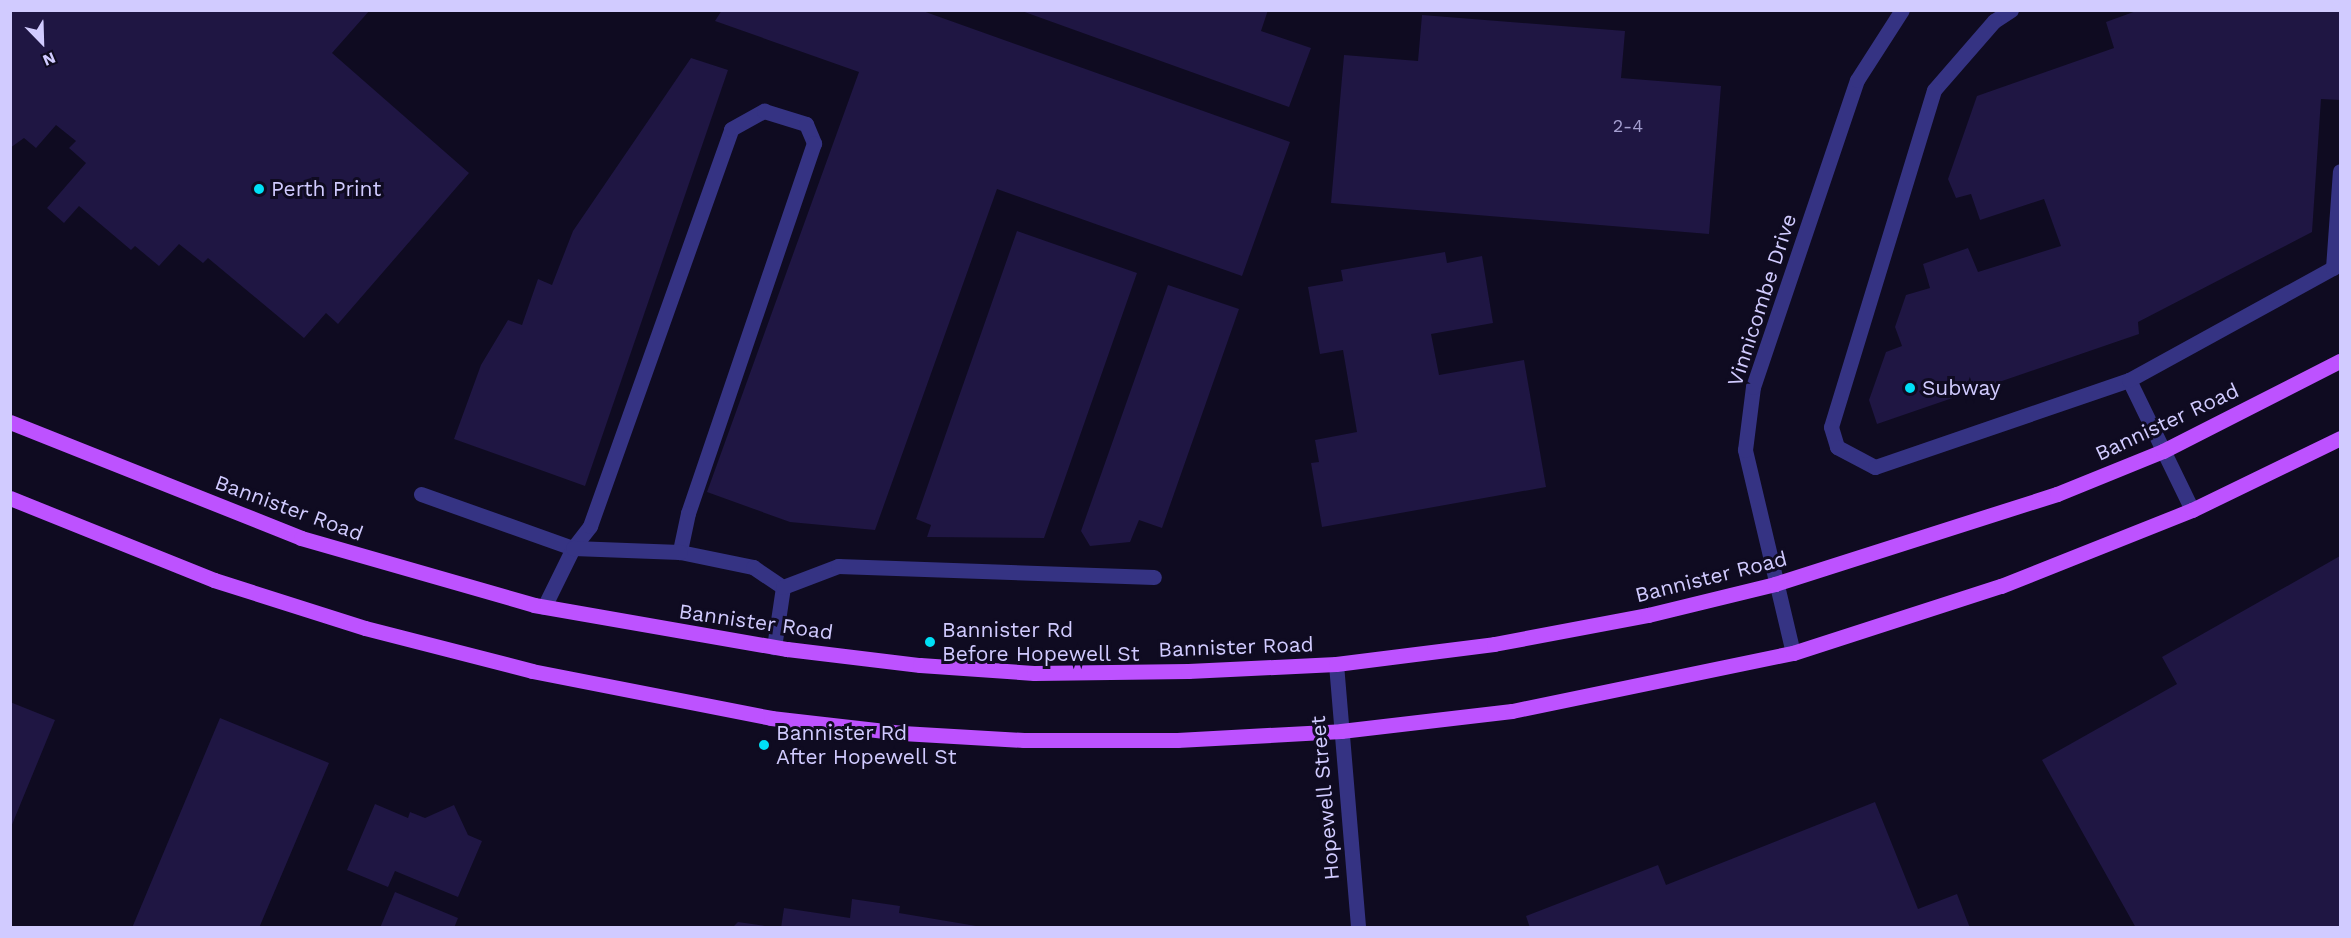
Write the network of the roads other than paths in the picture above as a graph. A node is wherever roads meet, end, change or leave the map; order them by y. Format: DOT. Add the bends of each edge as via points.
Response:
graph roads {
  1 [pos="1902,10"];
  2 [pos="2011,10"];
  3 [pos="2340,171"];
  4 [pos="2339,213"];
  5 [pos="2340,361"];
  6 [pos="2129,381"];
  7 [pos="10,422"];
  8 [pos="2340,438"];
  9 [pos="2163,451"];
  10 [pos="421,494"];
  11 [pos="10,498"];
  12 [pos="2192,510"];
  13 [pos="573,548"];
  14 [pos="680,552"];
  15 [pos="1154,577"];
  16 [pos="1775,584"];
  17 [pos="783,587"];
  18 [pos="544,607"];
  19 [pos="774,647"];
  20 [pos="1793,652"];
  21 [pos="1336,664"];
  22 [pos="1341,731"];
  23 [pos="1358,927"];
  1 -- 16 [label="street, Vinnicombe Drive" via="1857,80 1753,387 1745,450"];
  2 -- 6 [label="street" via="1994,21 1934,90 1831,427 1837,447 1875,467"];
  3 -- 4 [label="street"];
  4 -- 6 [label="street" via="2333,268"];
  5 -- 9 [label="main road, Bannister Road"];
  6 -- 9 [label="street"];
  7 -- 18 [label="main road, Bannister Road" via="301,538"];
  8 -- 12 [label="main road"];
  9 -- 12 [label="street"];
  9 -- 16 [label="main road, Bannister Road" via="1972,524"];
  10 -- 13 [label="street"];
  11 -- 22 [label="main road" via="214,580 365,628 532,671 771,718 1024,740 1177,740"];
  12 -- 20 [label="main road" via="2001,586"];
  13 -- 14 [label="street"];
  13 -- 14 [label="street" via="590,526 732,129 764,111 806,124 814,143 688,513"];
  13 -- 18 [label="street"];
  14 -- 17 [label="street" via="753,567"];
  15 -- 17 [label="street" via="838,566"];
  16 -- 20 [label="street, Vinnicombe Drive"];
  16 -- 21 [label="main road, Bannister Road" via="1648,615 1494,645"];
  17 -- 19 [label="street"];
  18 -- 19 [label="main road, Bannister Road"];
  19 -- 21 [label="main road, Bannister Road" via="1034,673"];
  20 -- 22 [label="main road" via="1512,711"];
  21 -- 22 [label="street, Hopewell Street"];
  22 -- 23 [label="street, Hopewell Street"];
}
